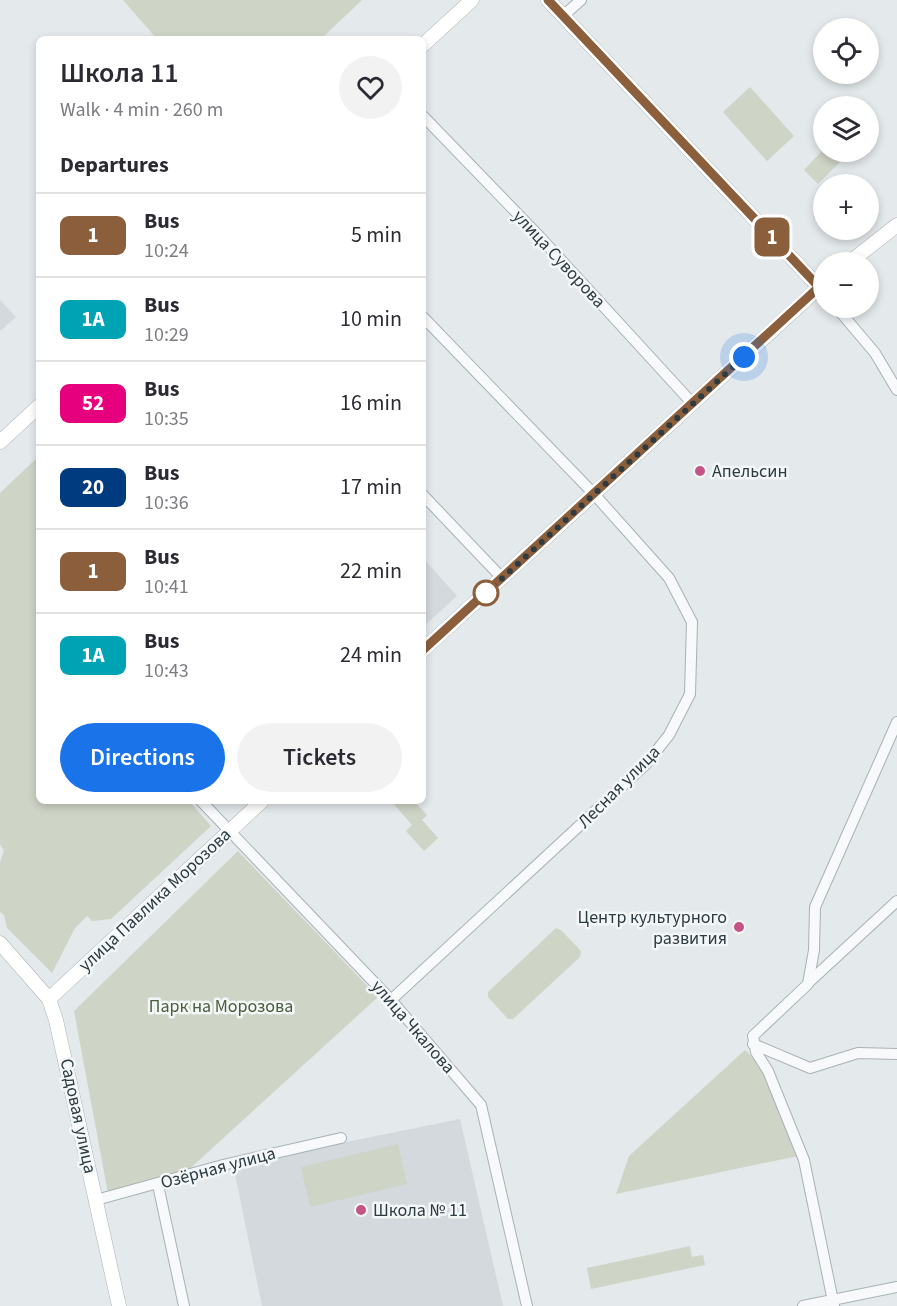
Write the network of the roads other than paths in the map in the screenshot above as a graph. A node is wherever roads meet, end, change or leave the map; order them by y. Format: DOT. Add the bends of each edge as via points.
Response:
graph roads {
  1 [pos="472,0"];
  2 [pos="548,0"];
  3 [pos="581,0"];
  4 [pos="563,16"];
  5 [pos="426,42"];
  6 [pos="426,119"];
  7 [pos="897,225"];
  8 [pos="863,252"];
  9 [pos="813,279"];
  10 [pos="813,296"];
  11 [pos="845,318"];
  12 [pos="426,319"];
  13 [pos="897,390"];
  14 [pos="693,404"];
  15 [pos="36,409"];
  16 [pos="0,442"];
  17 [pos="594,494"];
  18 [pos="426,498"];
  19 [pos="502,578"];
  20 [pos="426,647"];
  21 [pos="897,722"];
  22 [pos="204,804"];
  23 [pos="259,804"];
  24 [pos="230,832"];
  25 [pos="897,902"];
  26 [pos="0,943"];
  27 [pos="808,984"];
  28 [pos="48,999"];
  29 [pos="392,1000"];
  30 [pos="753,1044"];
  31 [pos="897,1054"];
  32 [pos="341,1138"];
  33 [pos="158,1185"];
  34 [pos="96,1200"];
  35 [pos="897,1287"];
  36 [pos="833,1303"];
  37 [pos="119,1306"];
  38 [pos="184,1306"];
  39 [pos="527,1306"];
  40 [pos="803,1306"];
  1 -- 5 [label="street"];
  2 -- 4 [label="street"];
  3 -- 4 [label="street"];
  4 -- 9 [label="street"];
  6 -- 14 [label="street, улица Суворова"];
  7 -- 8 [label="street"];
  10 -- 14 [label="street"];
  11 -- 13 [label="street" via="875,353"];
  12 -- 17 [label="street, Лесная улица"];
  14 -- 17 [label="street"];
  15 -- 16 [label="street"];
  17 -- 19 [label="street"];
  17 -- 29 [label="street, Лесная улица" via="669,578 692,622 690,694 669,735 646,764"];
  18 -- 19 [label="street"];
  19 -- 20 [label="street"];
  21 -- 27 [label="street" via="815,907"];
  22 -- 24 [label="street, улица Чкалова"];
  23 -- 24 [label="street, улица Павлика Морозова"];
  24 -- 28 [label="street, улица Павлика Морозова"];
  24 -- 29 [label="street, улица Чкалова"];
  25 -- 27 [label="street"];
  26 -- 28 [label="street, Садовая улица"];
  27 -- 30 [label="street" via="758,1029"];
  28 -- 34 [label="street, Садовая улица" via="63,1046"];
  29 -- 39 [label="street, улица Чкалова" via="481,1105"];
  30 -- 31 [label="street" via="810,1068 858,1053"];
  30 -- 36 [label="street" via="804,1160"];
  32 -- 33 [label="street, Озёрная улица" via="223,1165"];
  33 -- 34 [label="street, Озёрная улица"];
  33 -- 38 [label="street"];
  34 -- 37 [label="street, Садовая улица"];
  35 -- 36 [label="street"];
  36 -- 40 [label="street"];
}
